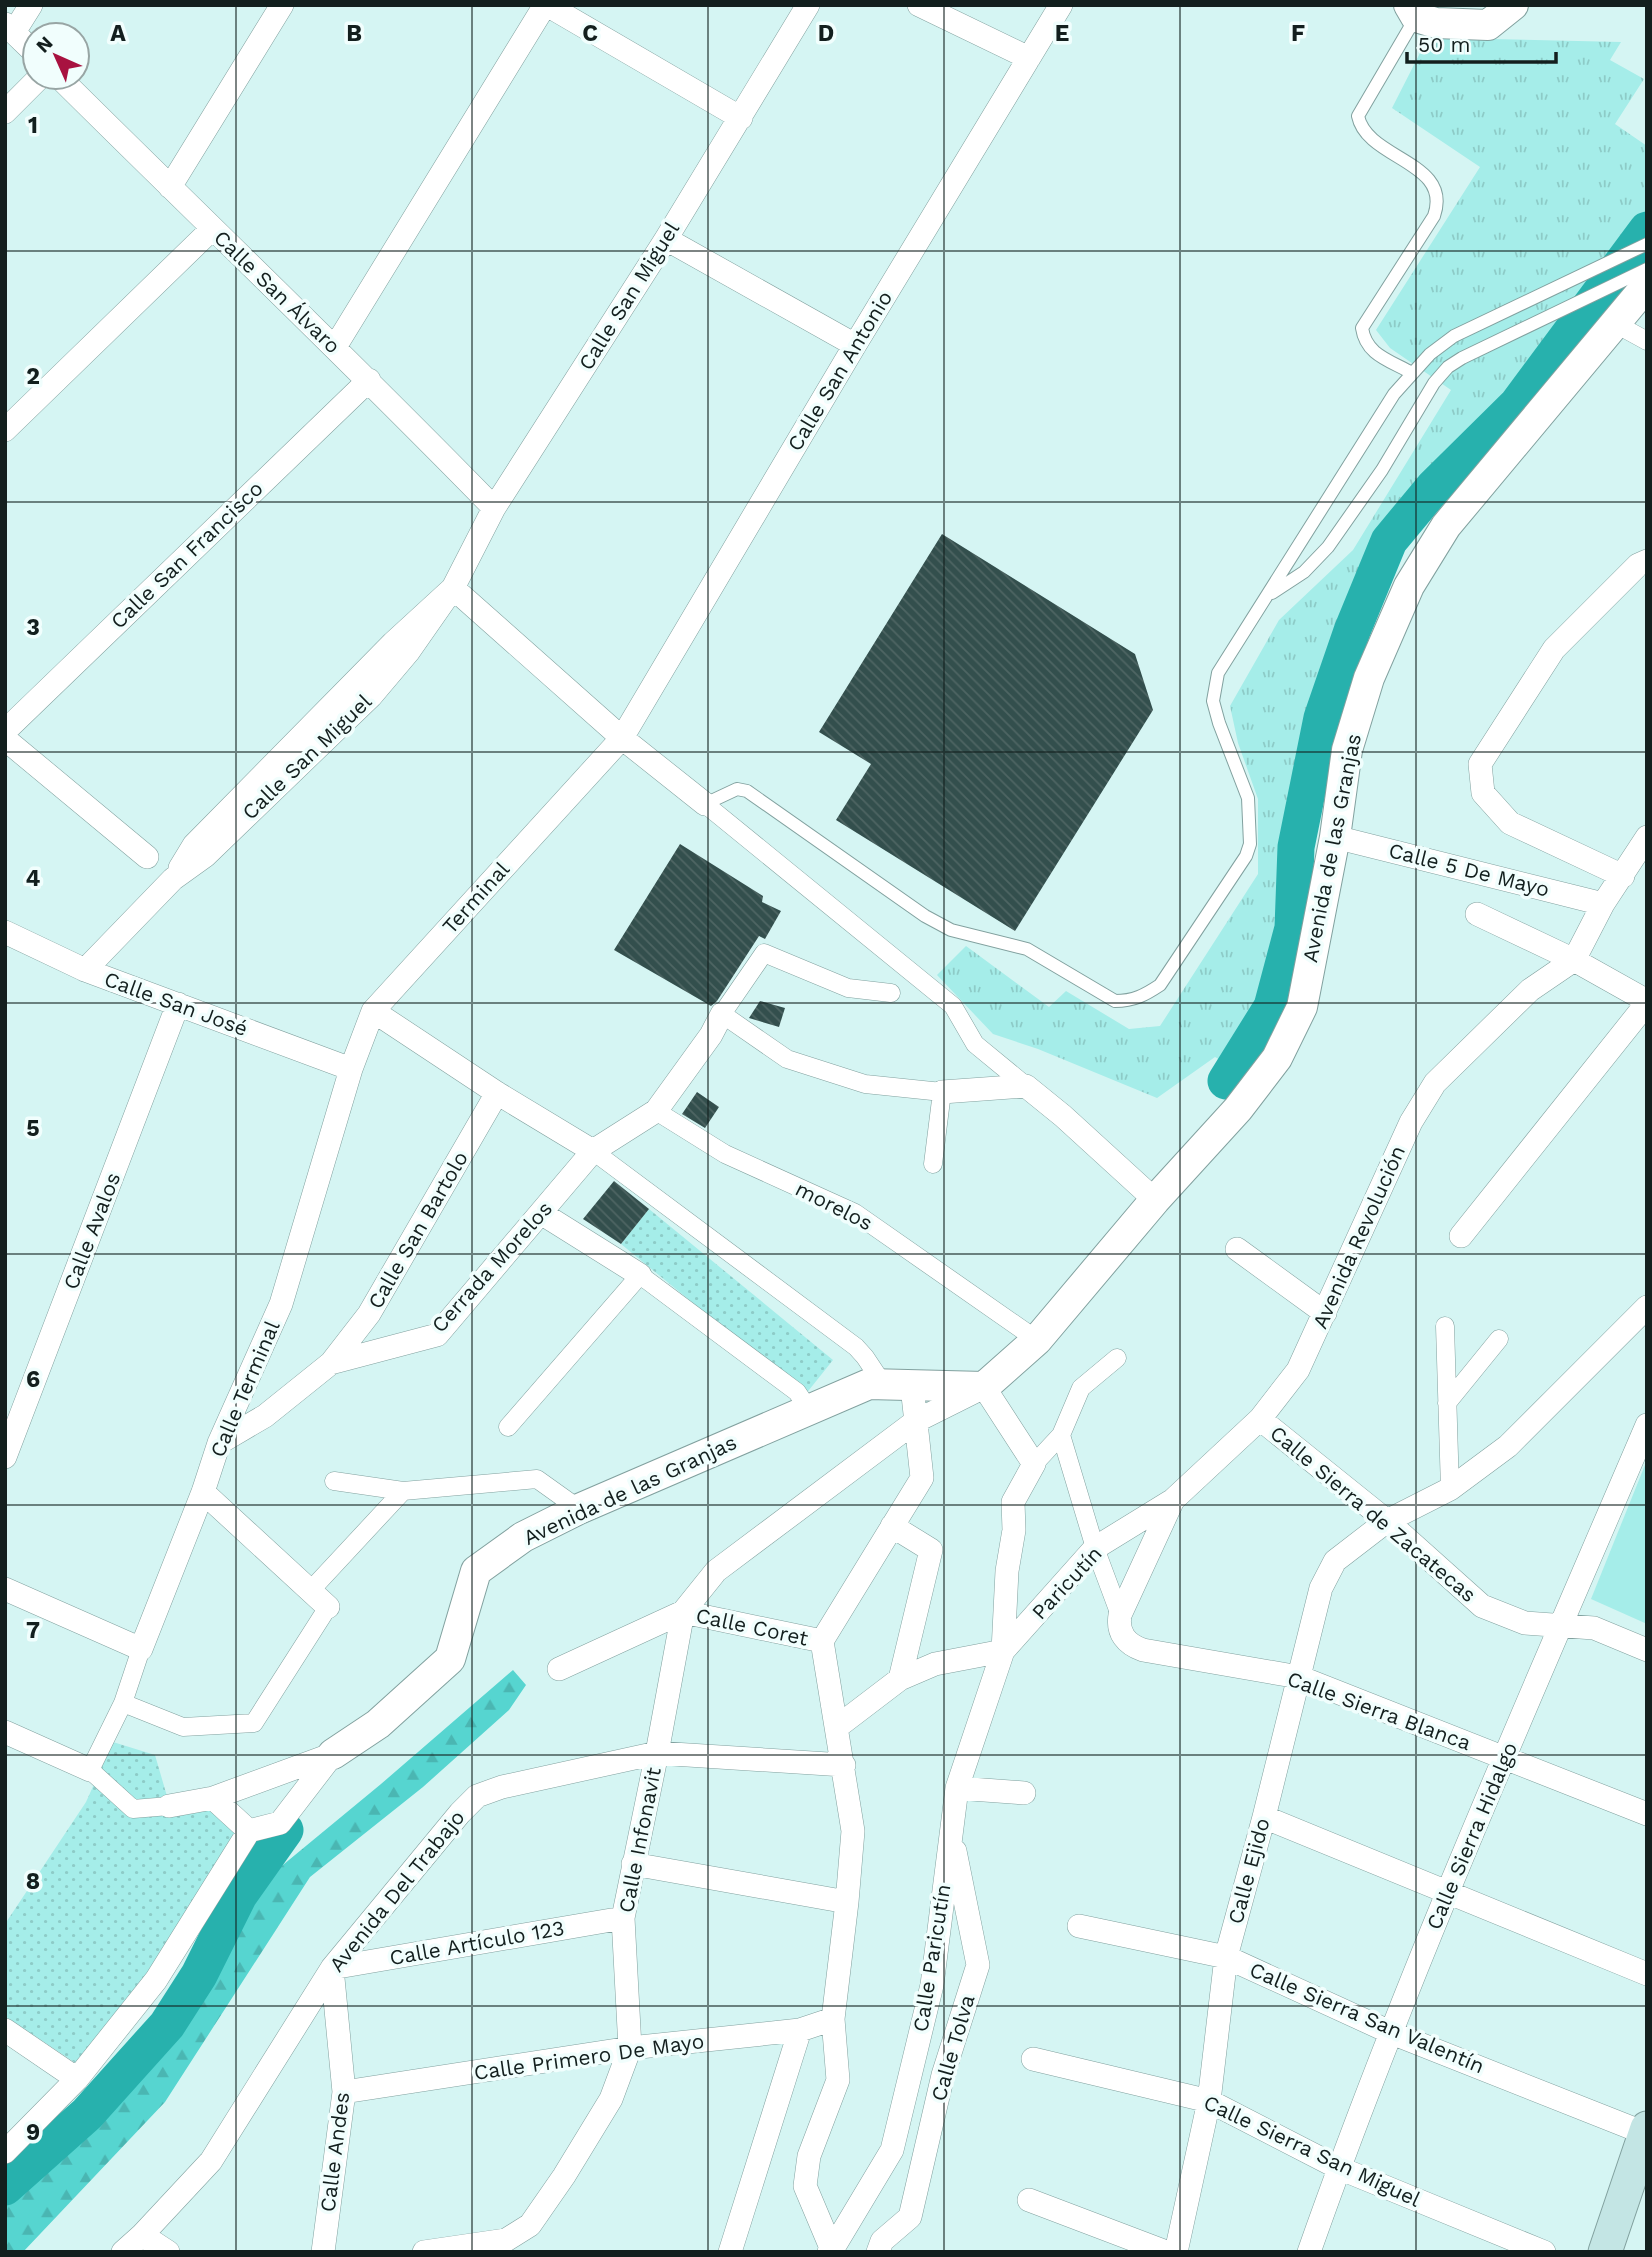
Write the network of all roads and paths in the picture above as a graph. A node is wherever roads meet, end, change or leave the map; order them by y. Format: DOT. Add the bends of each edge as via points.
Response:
graph roads {
  1 [pos="31,5"];
  2 [pos="282,5"];
  3 [pos="546,5"];
  4 [pos="808,5"];
  5 [pos="919,5"];
  6 [pos="1060,5"];
  7 [pos="1513,5"];
  8 [pos="1412,11"];
  9 [pos="9,28"];
  10 [pos="1029,58"];
  11 [pos="26,91"];
  12 [pos="73,91"];
  13 [pos="5,112"];
  14 [pos="741,118"];
  15 [pos="170,187"];
  16 [pos="212,229"];
  17 [pos="666,239"];
  18 [pos="1644,245"];
  19 [pos="1647,269"];
  20 [pos="1647,285"];
  21 [pos="1616,324"];
  22 [pos="1647,341"];
  23 [pos="855,345"];
  24 [pos="335,347"];
  25 [pos="1412,373"];
  26 [pos="369,380"];
  27 [pos="5,430"];
  28 [pos="494,508"];
  29 [pos="1647,561"];
  30 [pos="453,588"];
  31 [pos="1269,595"];
  32 [pos="5,731"];
  33 [pos="622,738"];
  34 [pos="5,740"];
  35 [pos="705,804"];
  36 [pos="1647,836"];
  37 [pos="1335,837"];
  38 [pos="147,857"];
  39 [pos="1623,876"];
  40 [pos="1603,904"];
  41 [pos="1477,914"];
  42 [pos="5,932"];
  43 [pos="1574,960"];
  44 [pos="85,970"];
  45 [pos="891,993"];
  46 [pos="1647,1002"];
  47 [pos="178,1004"];
  48 [pos="373,1010"];
  49 [pos="722,1014"];
  50 [pos="351,1069"];
  51 [pos="1026,1086"];
  52 [pos="942,1092"];
  53 [pos="498,1093"];
  54 [pos="656,1111"];
  55 [pos="593,1151"];
  56 [pos="933,1164"];
  57 [pos="1155,1200"];
  58 [pos="541,1213"];
  59 [pos="1461,1236"];
  60 [pos="1237,1249"];
  61 [pos="640,1275"];
  62 [pos="1647,1307"];
  63 [pos="1325,1313"];
  64 [pos="1445,1326"];
  65 [pos="1499,1339"];
  66 [pos="1037,1340"];
  67 [pos="1117,1359"];
  68 [pos="331,1363"];
  69 [pos="883,1384"];
  70 [pos="912,1386"];
  71 [pos="984,1387"];
  72 [pos="1447,1403"];
  73 [pos="809,1410"];
  74 [pos="1260,1419"];
  75 [pos="916,1421"];
  76 [pos="1647,1425"];
  77 [pos="508,1427"];
  78 [pos="1060,1435"];
  79 [pos="219,1443"];
  80 [pos="6,1452"];
  81 [pos="1034,1464"];
  82 [pos="334,1481"];
  83 [pos="1450,1489"];
  84 [pos="403,1491"];
  85 [pos="203,1492"];
  86 [pos="1173,1500"];
  87 [pos="579,1509"];
  88 [pos="1387,1521"];
  89 [pos="892,1526"];
  90 [pos="1095,1548"];
  91 [pos="5,1589"];
  92 [pos="310,1591"];
  93 [pos="328,1607"];
  94 [pos="683,1612"];
  95 [pos="1120,1615"];
  96 [pos="1560,1627"];
  97 [pos="822,1642"];
  98 [pos="141,1649"];
  99 [pos="1647,1650"];
  100 [pos="1003,1651"];
  101 [pos="559,1669"];
  102 [pos="1299,1677"];
  103 [pos="900,1679"];
  104 [pos="123,1703"];
  105 [pos="837,1727"];
  106 [pos="5,1732"];
  107 [pos="657,1753"];
  108 [pos="333,1754"];
  109 [pos="1504,1757"];
  110 [pos="844,1765"];
  111 [pos="90,1770"];
  112 [pos="957,1788"];
  113 [pos="1024,1793"];
  114 [pos="213,1798"];
  115 [pos="169,1806"];
  116 [pos="1647,1814"];
  117 [pos="1264,1817"];
  118 [pos="249,1831"];
  119 [pos="951,1831"];
  120 [pos="633,1864"];
  121 [pos="1447,1891"];
  122 [pos="847,1902"];
  123 [pos="623,1918"];
  124 [pos="1079,1926"];
  125 [pos="1226,1957"];
  126 [pos="332,1968"];
  127 [pos="1647,1974"];
  128 [pos="833,2019"];
  129 [pos="5,2030"];
  130 [pos="800,2031"];
  131 [pos="1392,2033"];
  132 [pos="630,2048"];
  133 [pos="1033,2059"];
  134 [pos="77,2079"];
  135 [pos="344,2092"];
  136 [pos="1209,2101"];
  137 [pos="1646,2132"];
  138 [pos="5,2152"];
  139 [pos="1339,2168"];
  140 [pos="1030,2200"];
  141 [pos="142,2235"];
  142 [pos="506,2246"];
  143 [pos="830,2251"];
  144 [pos="123,2252"];
  145 [pos="168,2252"];
  146 [pos="323,2252"];
  147 [pos="424,2252"];
  148 [pos="730,2252"];
  149 [pos="878,2252"];
  150 [pos="1166,2252"];
  151 [pos="1176,2252"];
  152 [pos="1309,2252"];
  153 [pos="1544,2252"];
  154 [pos="1605,2252"];
  1 -- 9 [label="street"];
  2 -- 15 [label="street"];
  3 -- 14 [label="street"];
  3 -- 24 [label="street"];
  4 -- 14 [label="street, Calle San Miguel"];
  5 -- 10 [label="street"];
  6 -- 10 [label="street, Calle San Antonio"];
  7 -- 8 [label="street" via="1488,25 1436,23"];
  8 -- 25 [label="lane" via="1358,116 1368,136 1423,173 1439,203 1362,328 1371,350"];
  10 -- 23 [label="street, Calle San Antonio"];
  11 -- 13 [label="street"];
  12 -- 15 [label="street, Calle San Álvaro"];
  14 -- 17 [label="street, Calle San Miguel"];
  15 -- 16 [label="street, Calle San Álvaro"];
  16 -- 24 [label="street, Calle San Álvaro"];
  16 -- 27 [label="street"];
  17 -- 23 [label="street"];
  17 -- 28 [label="street, Calle San Miguel"];
  18 -- 25 [label="lane" via="1454,336"];
  19 -- 31 [label="lane" via="1448,367 1328,547 1304,572"];
  20 -- 21 [label="street, Avenida de las Granjas"];
  21 -- 22 [label="street"];
  21 -- 37 [label="street, Avenida de las Granjas" via="1454,516 1409,586 1369,678 1347,750"];
  23 -- 33 [label="street, Calle San Antonio"];
  24 -- 26 [label="street, Calle San Álvaro"];
  25 -- 31 [label="lane" via="1387,405"];
  26 -- 28 [label="street, Calle San Álvaro"];
  26 -- 32 [label="street, Calle San Francisco"];
  28 -- 30 [label="street, Calle San Miguel"];
  29 -- 39 [label="street" via="1554,649 1480,764 1483,793 1510,823"];
  30 -- 33 [label="street"];
  30 -- 44 [label="street, Calle San Miguel" via="409,652 371,696 205,856 173,880"];
  31 -- 35 [label="lane" via="1218,673 1213,701 1248,799 1250,844 1160,985 1142,997 1115,1001 1027,949 944,926 747,791 726,792"];
  33 -- 35 [label="street"];
  33 -- 48 [label="street, Terminal"];
  34 -- 38 [label="street"];
  35 -- 51 [label="street" via="953,1006 975,1044"];
  36 -- 39 [label="street, Avenida Revolución"];
  37 -- 40 [label="street, Calle 5 De Mayo"];
  37 -- 57 [label="street, Avenida de las Granjas" via="1301,1007 1277,1058 1238,1109"];
  39 -- 40 [label="street, Avenida Revolución"];
  40 -- 43 [label="street, Avenida Revolución"];
  41 -- 43 [label="street"];
  42 -- 44 [label="street, Calle San José"];
  43 -- 46 [label="street"];
  43 -- 63 [label="street, Avenida Revolución" via="1530,990 1435,1083 1411,1122"];
  44 -- 47 [label="street, Calle San José"];
  45 -- 49 [label="street" via="848,988 764,953"];
  46 -- 59 [label="street"];
  47 -- 50 [label="street, Calle San José"];
  47 -- 80 [label="street, Calle Avalos"];
  48 -- 50 [label="street, Terminal"];
  48 -- 53 [label="street"];
  49 -- 52 [label="street" via="787,1059 865,1084"];
  49 -- 54 [label="street"];
  50 -- 79 [label="street, Calle Terminal" via="281,1304"];
  51 -- 52 [label="street"];
  51 -- 57 [label="street"];
  52 -- 56 [label="street"];
  53 -- 55 [label="street"];
  53 -- 68 [label="street, Calle San Bartolo" via="369,1314"];
  54 -- 55 [label="street, Cerrada Morelos"];
  54 -- 66 [label="street, morelos" via="725,1154 855,1213"];
  55 -- 58 [label="street, Cerrada Morelos"];
  55 -- 69 [label="street" via="856,1347"];
  57 -- 66 [label="street, Avenida de las Granjas"];
  58 -- 61 [label="street"];
  58 -- 68 [label="street, Cerrada Morelos" via="437,1335"];
  60 -- 63 [label="street"];
  61 -- 73 [label="street" via="797,1392"];
  61 -- 77 [label="street"];
  62 -- 83 [label="street, Calle Ejido" via="1508,1446"];
  63 -- 74 [label="street, Avenida Revolución" via="1298,1370"];
  64 -- 72 [label="street"];
  65 -- 72 [label="street"];
  66 -- 71 [label="street, Avenida de las Granjas"];
  67 -- 78 [label="street" via="1081,1388"];
  68 -- 79 [label="street" via="265,1416"];
  69 -- 70 [label="street, Avenida de las Granjas"];
  69 -- 73 [label="street, Avenida de las Granjas" via="869,1384"];
  70 -- 71 [label="street, Avenida de las Granjas"];
  70 -- 75 [label="street"];
  71 -- 75 [label="street, Avenida de las Granjas"];
  71 -- 81 [label="street"];
  72 -- 83 [label="street"];
  73 -- 87 [label="street, Avenida de las Granjas"];
  74 -- 86 [label="street, Avenida Revolución"];
  74 -- 88 [label="street, Calle Sierra de Zacatecas"];
  75 -- 89 [label="street" via="922,1478"];
  75 -- 94 [label="street, Avenida de las Granjas" via="716,1571"];
  76 -- 96 [label="street, Calle Sierra Hidalgo"];
  78 -- 81 [label="street"];
  78 -- 90 [label="street"];
  79 -- 85 [label="street, Calle Terminal"];
  81 -- 100 [label="street" via="1013,1502"];
  82 -- 84 [label="street"];
  83 -- 88 [label="street, Calle Ejido"];
  84 -- 87 [label="street" via="537,1479"];
  84 -- 92 [label="street"];
  85 -- 92 [label="street"];
  85 -- 98 [label="street, Calle Terminal"];
  86 -- 90 [label="street, Paricutín"];
  86 -- 95 [label="street, Avenida Revolución"];
  87 -- 108 [label="street, Avenida de las Granjas" via="523,1537 476,1572 450,1659 378,1724"];
  88 -- 96 [label="street, Calle Sierra de Zacatecas" via="1482,1605 1525,1623"];
  88 -- 102 [label="street, Calle Ejido" via="1335,1561 1321,1588"];
  89 -- 97 [label="street"];
  89 -- 103 [label="street" via="931,1549"];
  90 -- 95 [label="street"];
  90 -- 100 [label="street, Paricutín"];
  91 -- 98 [label="street"];
  92 -- 93 [label="street"];
  93 -- 104 [label="street" via="254,1723 183,1727"];
  94 -- 97 [label="street, Calle Coret"];
  94 -- 101 [label="street"];
  94 -- 107 [label="street, Calle Infonavit"];
  95 -- 102 [label="street, Calle Sierra Blanca" via="1121,1632 1143,1650"];
  96 -- 99 [label="street, Calle Sierra de Zacatecas" via="1594,1628"];
  96 -- 109 [label="street, Calle Sierra Hidalgo"];
  97 -- 105 [label="street"];
  98 -- 104 [label="street, Calle Terminal"];
  100 -- 103 [label="street" via="935,1664"];
  100 -- 112 [label="street, Calle Paricutín"];
  102 -- 109 [label="street, Calle Sierra Blanca"];
  102 -- 117 [label="street, Calle Ejido"];
  103 -- 105 [label="street"];
  104 -- 111 [label="street"];
  105 -- 110 [label="street"];
  106 -- 111 [label="street"];
  107 -- 110 [label="street, Avenida Del Trabajo"];
  107 -- 120 [label="street, Calle Infonavit"];
  107 -- 126 [label="street, Avenida Del Trabajo" via="477,1796"];
  108 -- 114 [label="street"];
  108 -- 118 [label="street, Avenida de las Granjas" via="279,1823"];
  109 -- 116 [label="street, Calle Sierra Blanca"];
  109 -- 121 [label="street, Calle Sierra Hidalgo"];
  110 -- 122 [label="street" via="853,1831"];
  111 -- 115 [label="street" via="133,1809"];
  112 -- 113 [label="street"];
  112 -- 119 [label="street, Calle Paricutín"];
  114 -- 115 [label="street"];
  114 -- 118 [label="street"];
  117 -- 121 [label="street"];
  117 -- 125 [label="street, Calle Ejido"];
  118 -- 134 [label="street" via="156,1980"];
  119 -- 143 [label="street, Calle Paricutín" via="932,1985 892,2150"];
  119 -- 149 [label="street, Calle Tolva" via="978,1965 943,2076 910,2217 883,2241"];
  120 -- 122 [label="street"];
  120 -- 123 [label="street, Calle Infonavit"];
  121 -- 127 [label="street"];
  121 -- 131 [label="street, Calle Sierra Hidalgo"];
  122 -- 128 [label="street"];
  123 -- 126 [label="street, Calle Artículo 123"];
  123 -- 132 [label="street, Calle Infonavit"];
  124 -- 125 [label="street, Calle Sierra San Valentín"];
  125 -- 131 [label="street, Calle Sierra San Valentín"];
  125 -- 136 [label="street, Calle Ejido"];
  126 -- 135 [label="street, Calle Andes"];
  126 -- 141 [label="street, Avenida Del Trabajo" via="211,2161"];
  128 -- 130 [label="street, Calle Primero De Mayo"];
  128 -- 143 [label="street" via="838,2080 809,2156 805,2186"];
  129 -- 134 [label="street"];
  130 -- 132 [label="street, Calle Primero De Mayo"];
  130 -- 148 [label="street"];
  131 -- 137 [label="street, Calle Sierra San Valentín"];
  131 -- 139 [label="street, Calle Sierra Hidalgo"];
  132 -- 135 [label="street, Calle Primero De Mayo"];
  132 -- 142 [label="street, Calle Infonavit" via="611,2099 564,2176 530,2225"];
  133 -- 136 [label="street, Calle Sierra San Miguel"];
  134 -- 138 [label="street"];
  135 -- 146 [label="street, Calle Andes"];
  136 -- 139 [label="street, Calle Sierra San Miguel"];
  136 -- 151 [label="street, Calle Ejido"];
  137 -- 154 [label="main road"];
  139 -- 152 [label="street, Calle Sierra Hidalgo"];
  139 -- 153 [label="street, Calle Sierra San Miguel"];
  140 -- 150 [label="street"];
  141 -- 144 [label="street, Avenida Del Trabajo"];
  141 -- 145 [label="street"];
  142 -- 147 [label="street"];
}
